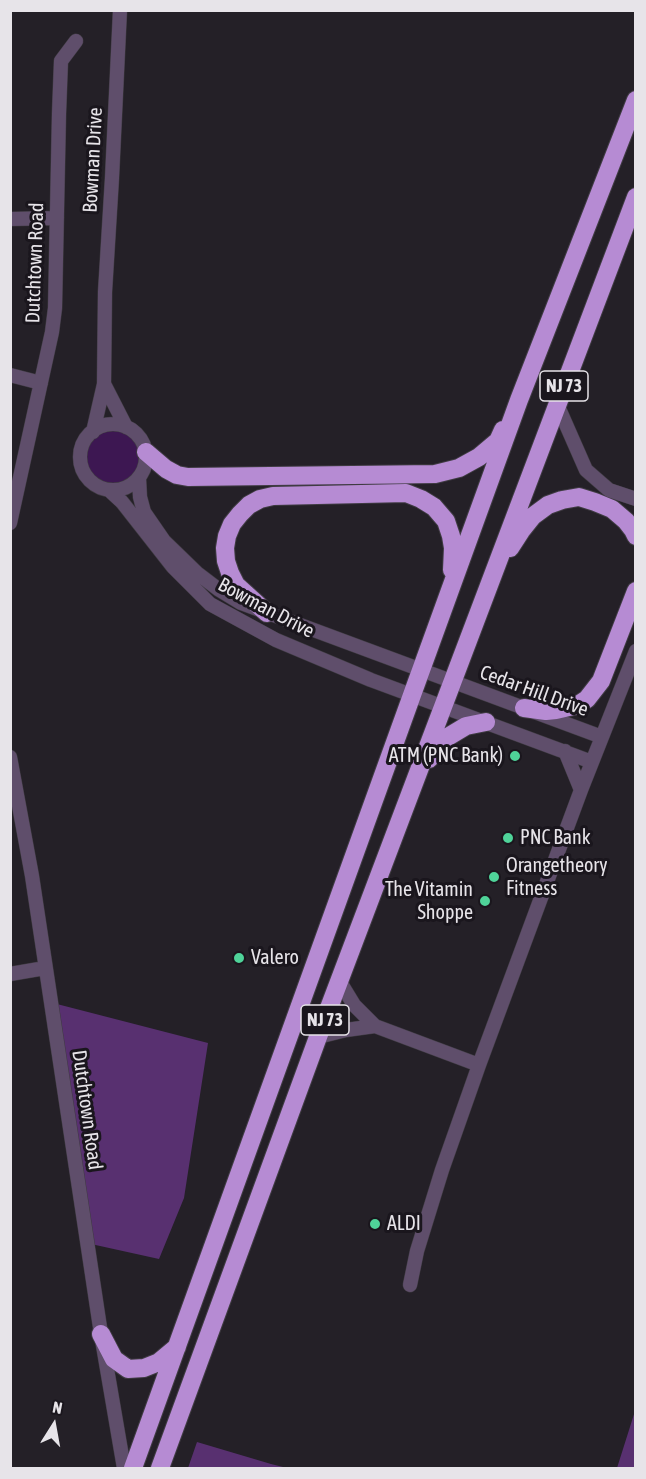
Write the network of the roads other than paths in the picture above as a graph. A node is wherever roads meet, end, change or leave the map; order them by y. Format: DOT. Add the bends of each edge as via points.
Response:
graph roads {
  1 [pos="120,10"];
  2 [pos="76,41"];
  3 [pos="636,100"];
  4 [pos="636,197"];
  5 [pos="57,218"];
  6 [pos="10,219"];
  7 [pos="10,375"];
  8 [pos="40,383"];
  9 [pos="104,384"];
  10 [pos="519,400"];
  11 [pos="557,404"];
  12 [pos="126,427"];
  13 [pos="93,432"];
  14 [pos="146,452"];
  15 [pos="139,478"];
  16 [pos="110,490"];
  17 [pos="636,499"];
  18 [pos="10,523"];
  19 [pos="636,536"];
  20 [pos="492,575"];
  21 [pos="636,591"];
  22 [pos="267,613"];
  23 [pos="440,620"];
  24 [pos="636,651"];
  25 [pos="422,670"];
  26 [pos="452,681"];
  27 [pos="412,694"];
  28 [pos="443,706"];
  29 [pos="524,708"];
  30 [pos="486,722"];
  31 [pos="602,737"];
  32 [pos="565,752"];
  33 [pos="10,757"];
  34 [pos="592,762"];
  35 [pos="420,770"];
  36 [pos="581,790"];
  37 [pos="45,968"];
  38 [pos="10,974"];
  39 [pos="339,982"];
  40 [pos="375,1026"];
  41 [pos="318,1037"];
  42 [pos="479,1065"];
  43 [pos="410,1285"];
  44 [pos="101,1334"];
  45 [pos="178,1346"];
  46 [pos="124,1468"];
  47 [pos="133,1468"];
  48 [pos="160,1468"];
  1 -- 9 [label="street, Bowman Drive"];
  2 -- 5 [label="street, Dutchtown Road" via="61,62"];
  3 -- 10 [label="highway, NJ 73"];
  4 -- 11 [label="highway, NJ 73"];
  5 -- 6 [label="street"];
  5 -- 8 [label="street, Dutchtown Road" via="55,308"];
  7 -- 8 [label="street"];
  8 -- 18 [label="street, Dutchtown Road"];
  9 -- 12 [label="street, Bowman Drive"];
  9 -- 13 [label="street, Bowman Drive"];
  10 -- 14 [label="highway" via="498,441 459,468 435,474 188,477 166,469"];
  10 -- 23 [label="highway, NJ 73"];
  11 -- 17 [label="street" via="586,470 609,490"];
  11 -- 20 [label="highway, NJ 73"];
  12 -- 13 [label="street" via="109,425"];
  12 -- 14 [label="street" via="139,437"];
  13 -- 16 [label="street" via="83,445 82,466 94,484"];
  14 -- 15 [label="street"];
  15 -- 16 [label="street" via="123,489"];
  15 -- 22 [label="street, Bowman Drive" via="144,512 164,541 218,589"];
  16 -- 27 [label="street, Bowman Drive" via="172,567 210,604 276,640"];
  19 -- 20 [label="highway" via="612,509 579,497 562,500 533,516"];
  20 -- 26 [label="highway, NJ 73"];
  21 -- 29 [label="highway" via="601,681 587,699 556,710"];
  22 -- 23 [label="highway" via="236,585 226,561 227,536 249,505 273,496 406,493 434,507 446,521 451,536 452,569"];
  22 -- 25 [label="street, Bowman Drive"];
  23 -- 25 [label="highway, NJ 73"];
  24 -- 31 [label="street"];
  25 -- 26 [label="street, Bowman Drive"];
  25 -- 27 [label="highway, NJ 73"];
  26 -- 28 [label="highway, NJ 73"];
  26 -- 29 [label="street, Cedar Hill Drive"];
  27 -- 28 [label="street, Bowman Drive"];
  27 -- 45 [label="highway, NJ 73"];
  28 -- 30 [label="street"];
  28 -- 35 [label="highway, NJ 73"];
  29 -- 31 [label="street, Cedar Hill Drive"];
  30 -- 32 [label="street"];
  30 -- 35 [label="highway" via="466,726 446,738"];
  31 -- 34 [label="street"];
  32 -- 34 [label="street"];
  32 -- 36 [label="street"];
  33 -- 37 [label="street, Dutchtown Road"];
  34 -- 36 [label="street"];
  35 -- 39 [label="highway, NJ 73"];
  36 -- 42 [label="street"];
  37 -- 38 [label="street"];
  37 -- 44 [label="street, Dutchtown Road"];
  39 -- 40 [label="street"];
  39 -- 41 [label="highway, NJ 73"];
  40 -- 41 [label="street"];
  40 -- 42 [label="street"];
  41 -- 48 [label="highway, NJ 73"];
  42 -- 43 [label="street" via="442,1170"];
  44 -- 45 [label="highway" via="114,1359 128,1369 159,1362"];
  44 -- 46 [label="street, Dutchtown Road"];
  45 -- 47 [label="highway, NJ 73"];
}
